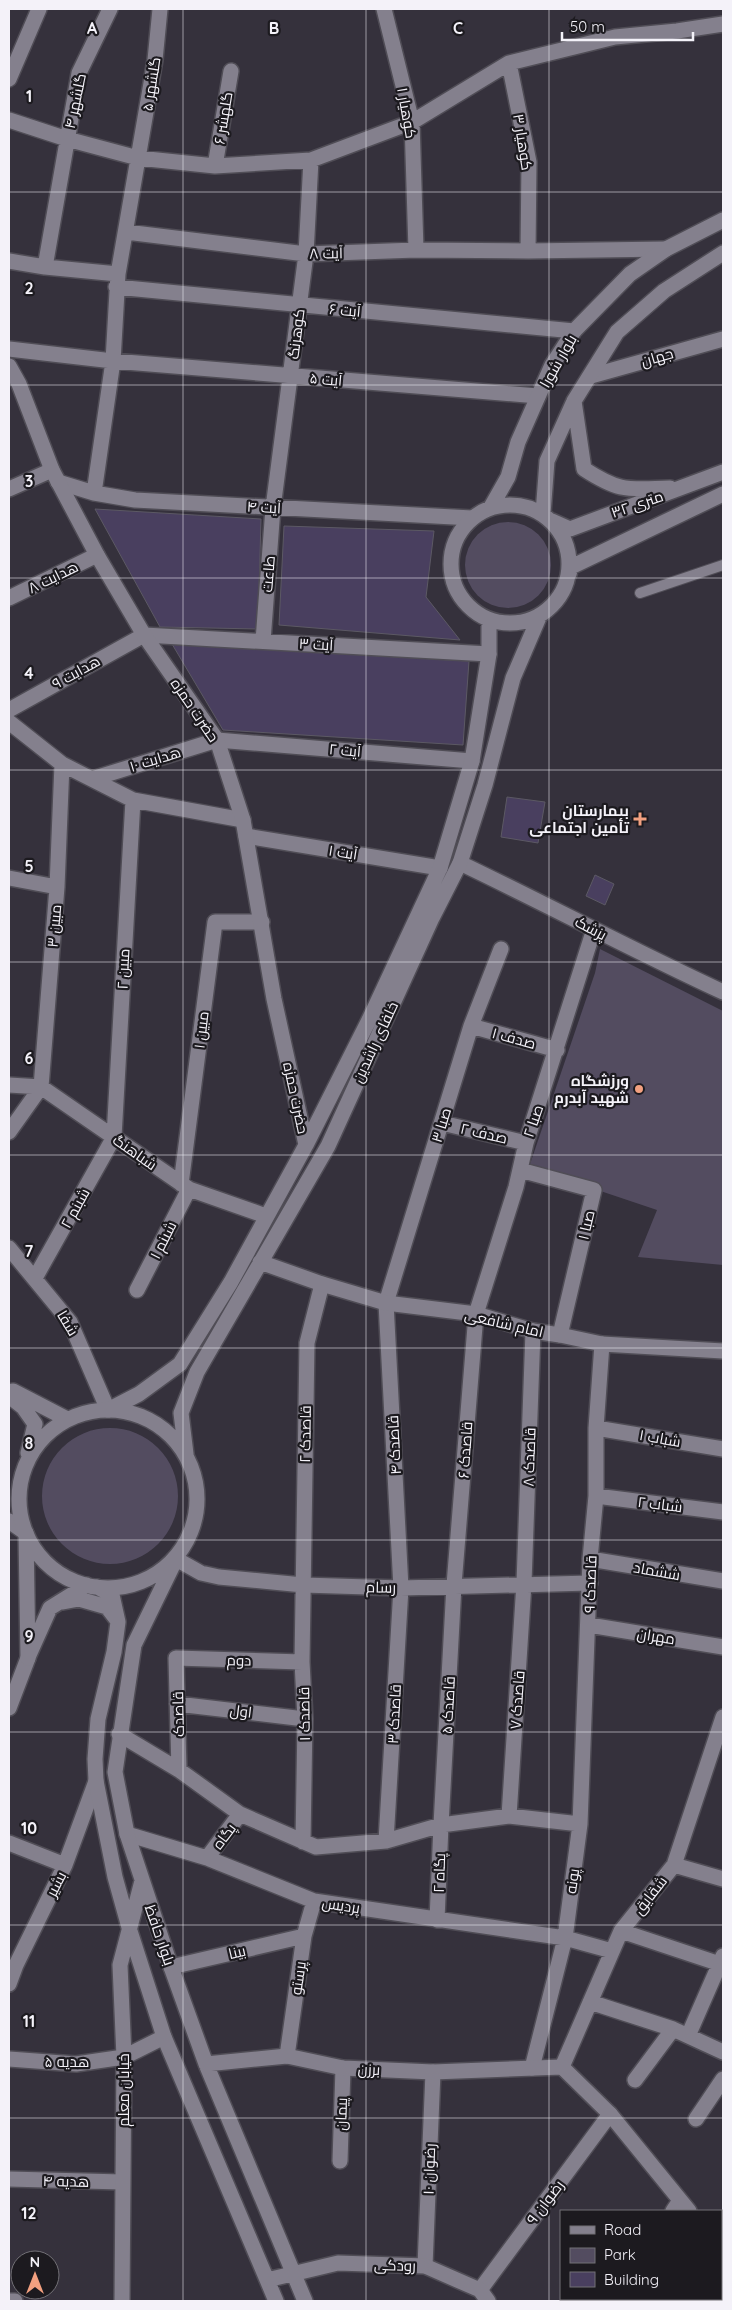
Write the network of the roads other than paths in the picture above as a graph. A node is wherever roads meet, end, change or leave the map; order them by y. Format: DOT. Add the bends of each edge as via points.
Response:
graph roads {
  1 [pos="38,9"];
  2 [pos="110,9"];
  3 [pos="160,9"];
  4 [pos="384,9"];
  5 [pos="723,24"];
  6 [pos="509,63"];
  7 [pos="231,70"];
  8 [pos="9,79"];
  9 [pos="9,120"];
  10 [pos="412,122"];
  11 [pos="67,139"];
  12 [pos="138,158"];
  13 [pos="311,160"];
  14 [pos="215,166"];
  15 [pos="723,220"];
  16 [pos="126,232"];
  17 [pos="666,249"];
  18 [pos="416,250"];
  19 [pos="528,251"];
  20 [pos="723,253"];
  21 [pos="306,254"];
  22 [pos="9,261"];
  23 [pos="45,267"];
  24 [pos="117,280"];
  25 [pos="300,305"];
  26 [pos="574,331"];
  27 [pos="723,339"];
  28 [pos="9,349"];
  29 [pos="113,360"];
  30 [pos="9,366"];
  31 [pos="290,376"];
  32 [pos="591,376"];
  33 [pos="14,386"];
  34 [pos="538,396"];
  35 [pos="574,401"];
  36 [pos="723,472"];
  37 [pos="55,476"];
  38 [pos="684,487"];
  39 [pos="9,489"];
  40 [pos="94,493"];
  41 [pos="723,494"];
  42 [pos="491,507"];
  43 [pos="273,508"];
  44 [pos="547,517"];
  45 [pos="472,518"];
  46 [pos="97,555"];
  47 [pos="723,565"];
  48 [pos="569,574"];
  49 [pos="640,593"];
  50 [pos="9,598"];
  51 [pos="540,616"];
  52 [pos="488,620"];
  53 [pos="144,635"];
  54 [pos="263,641"];
  55 [pos="489,654"];
  56 [pos="9,710"];
  57 [pos="9,722"];
  58 [pos="218,740"];
  59 [pos="472,761"];
  60 [pos="62,764"];
  61 [pos="92,778"];
  62 [pos="133,800"];
  63 [pos="244,820"];
  64 [pos="246,836"];
  65 [pos="460,864"];
  66 [pos="440,868"];
  67 [pos="9,878"];
  68 [pos="57,887"];
  69 [pos="262,922"];
  70 [pos="594,929"];
  71 [pos="501,949"];
  72 [pos="723,992"];
  73 [pos="472,1026"];
  74 [pos="558,1050"];
  75 [pos="9,1085"];
  76 [pos="40,1087"];
  77 [pos="442,1123"];
  78 [pos="9,1132"];
  79 [pos="114,1137"];
  80 [pos="526,1143"];
  81 [pos="306,1145"];
  82 [pos="520,1170"];
  83 [pos="185,1187"];
  84 [pos="266,1216"];
  85 [pos="9,1248"];
  86 [pos="260,1262"];
  87 [pos="35,1278"];
  88 [pos="322,1284"];
  89 [pos="137,1290"];
  90 [pos="386,1303"];
  91 [pos="476,1314"];
  92 [pos="533,1331"];
  93 [pos="560,1335"];
  94 [pos="602,1344"];
  95 [pos="723,1351"];
  96 [pos="9,1389"];
  97 [pos="9,1396"];
  98 [pos="108,1410"];
  99 [pos="68,1419"];
  100 [pos="596,1428"];
  101 [pos="723,1449"];
  102 [pos="186,1454"];
  103 [pos="26,1463"];
  104 [pos="596,1496"];
  105 [pos="723,1512"];
  106 [pos="9,1521"];
  107 [pos="26,1533"];
  108 [pos="176,1559"];
  109 [pos="590,1559"];
  110 [pos="723,1581"];
  111 [pos="524,1583"];
  112 [pos="590,1583"];
  113 [pos="454,1585"];
  114 [pos="92,1586"];
  115 [pos="303,1586"];
  116 [pos="401,1588"];
  117 [pos="50,1608"];
  118 [pos="118,1622"];
  119 [pos="589,1624"];
  120 [pos="723,1647"];
  121 [pos="28,1658"];
  122 [pos="176,1658"];
  123 [pos="302,1662"];
  124 [pos="177,1704"];
  125 [pos="9,1708"];
  126 [pos="723,1717"];
  127 [pos="305,1719"];
  128 [pos="119,1734"];
  129 [pos="179,1770"];
  130 [pos="96,1781"];
  131 [pos="240,1814"];
  132 [pos="509,1816"];
  133 [pos="580,1824"];
  134 [pos="440,1825"];
  135 [pos="126,1834"];
  136 [pos="386,1841"];
  137 [pos="304,1842"];
  138 [pos="9,1843"];
  139 [pos="207,1858"];
  140 [pos="674,1865"];
  141 [pos="65,1866"];
  142 [pos="723,1879"];
  143 [pos="142,1881"];
  144 [pos="314,1901"];
  145 [pos="438,1920"];
  146 [pos="130,1931"];
  147 [pos="621,1931"];
  148 [pos="304,1936"];
  149 [pos="565,1938"];
  150 [pos="612,1951"];
  151 [pos="722,1962"];
  152 [pos="12,1964"];
  153 [pos="171,1967"];
  154 [pos="9,1984"];
  155 [pos="590,2002"];
  156 [pos="673,2029"];
  157 [pos="688,2036"];
  158 [pos="164,2037"];
  159 [pos="723,2052"];
  160 [pos="287,2056"];
  161 [pos="124,2057"];
  162 [pos="9,2059"];
  163 [pos="206,2064"];
  164 [pos="562,2067"];
  165 [pos="343,2068"];
  166 [pos="532,2068"];
  167 [pos="432,2072"];
  168 [pos="723,2079"];
  169 [pos="635,2080"];
  170 [pos="610,2114"];
  171 [pos="696,2119"];
  172 [pos="340,2161"];
  173 [pos="9,2179"];
  174 [pos="122,2182"];
  175 [pos="680,2208"];
  176 [pos="425,2266"];
  177 [pos="293,2272"];
  178 [pos="267,2280"];
  179 [pos="484,2295"];
  180 [pos="9,2301"];
  181 [pos="15,2301"];
  182 [pos="122,2301"];
  183 [pos="276,2301"];
  184 [pos="305,2301"];
  1 -- 8 [label="street"];
  2 -- 11 [label="street, گلشهر ۴" via="79,73"];
  3 -- 12 [label="street, گلشهر ۵" via="155,60"];
  4 -- 10 [label="street, کوهیار ۱"];
  5 -- 6 [label="street" via="615,37"];
  6 -- 10 [label="street"];
  6 -- 19 [label="street, کوهیار ۳" via="529,162"];
  7 -- 14 [label="street, گلهشر ۶"];
  9 -- 11 [label="street"];
  10 -- 13 [label="street"];
  10 -- 18 [label="street, کوهیار ۱"];
  11 -- 12 [label="street"];
  11 -- 23 [label="street, گلشهر ۴"];
  12 -- 14 [label="street"];
  12 -- 16 [label="street, گلشهر ۵"];
  13 -- 14 [label="street"];
  13 -- 21 [label="street, کوهرنگ"];
  15 -- 17 [label="street, بلوار شورا"];
  16 -- 21 [label="street, آیت ۸"];
  16 -- 24 [label="street, گلشهر ۵"];
  17 -- 19 [label="street, آیت ۸"];
  17 -- 26 [label="street, بلوار شورا" via="630,274"];
  18 -- 19 [label="street, آیت ۸"];
  18 -- 21 [label="street, آیت ۸"];
  20 -- 32 [label="street" via="664,291 617,332"];
  21 -- 25 [label="street, کوهرنگ"];
  22 -- 23 [label="street, آیت ۶"];
  23 -- 24 [label="street, آیت ۶"];
  24 -- 25 [label="street, آیت ۶"];
  24 -- 29 [label="street, گلشهر ۵"];
  25 -- 26 [label="street, آیت ۶"];
  25 -- 31 [label="street, کوهرنگ"];
  26 -- 34 [label="street, بلوار شورا" via="552,365"];
  27 -- 32 [label="street, جهان"];
  28 -- 29 [label="street, آیت ۵"];
  29 -- 31 [label="street, آیت ۵"];
  29 -- 40 [label="street, گلشهر ۵"];
  30 -- 33 [label="street, حضرت حمزه"];
  31 -- 34 [label="street, آیت ۵"];
  31 -- 43 [label="street, کوهرنگ"];
  32 -- 35 [label="street"];
  33 -- 37 [label="street, حضرت حمزه"];
  34 -- 42 [label="street, بلوار شورا" via="518,442 508,477"];
  35 -- 38 [label="street" via="584,469 623,489"];
  35 -- 44 [label="street" via="547,461"];
  36 -- 38 [label="street, ۳۲ متری"];
  37 -- 39 [label="street"];
  37 -- 40 [label="street, آیت ۴"];
  37 -- 46 [label="street, حضرت حمزه"];
  38 -- 44 [label="street, ۳۲ متری" via="570,528"];
  40 -- 43 [label="street, آیت ۴" via="135,500"];
  41 -- 48 [label="street, ۳۲ متری" via="571,567"];
  42 -- 44 [label="street" via="527,506"];
  42 -- 45 [label="street"];
  43 -- 45 [label="street, آیت ۴"];
  43 -- 54 [label="street, طاعت"];
  44 -- 48 [label="street" via="563,536 570,555"];
  45 -- 52 [label="street" via="456,540 450,567 454,586 464,602"];
  46 -- 50 [label="street, هدایت ۸"];
  46 -- 53 [label="street, حضرت حمزه"];
  47 -- 49 [label="lane"];
  48 -- 51 [label="street" via="559,598"];
  51 -- 52 [label="street" via="510,623"];
  51 -- 65 [label="street, خلفای راشدین" via="513,678"];
  52 -- 55 [label="street, خلفای راشدین"];
  53 -- 54 [label="street, آیت ۳"];
  53 -- 56 [label="street, هدایت ۹"];
  53 -- 58 [label="street, حضرت حمزه"];
  54 -- 55 [label="street, آیت ۳"];
  55 -- 59 [label="street, خلفای راشدین"];
  57 -- 60 [label="street"];
  58 -- 59 [label="street, آیت ۲"];
  58 -- 61 [label="street, هدایت ۱۰"];
  58 -- 63 [label="street, حضرت حمزه"];
  59 -- 66 [label="street, خلفای راشدین"];
  60 -- 61 [label="street"];
  60 -- 68 [label="street, مبین ۳"];
  61 -- 62 [label="street"];
  62 -- 63 [label="street"];
  62 -- 79 [label="street, مبین ۲"];
  63 -- 64 [label="street, حضرت حمزه"];
  64 -- 66 [label="street, آیت ۱"];
  64 -- 69 [label="street, حضرت حمزه"];
  65 -- 70 [label="street, پزشک"];
  65 -- 86 [label="street, خلفای راشدین" via="328,1146"];
  66 -- 81 [label="street, خلفای راشدین"];
  67 -- 68 [label="street"];
  68 -- 76 [label="street, مبین ۳"];
  69 -- 81 [label="street, حضرت حمزه" via="274,998"];
  69 -- 83 [label="street, مبین ۱" via="215,922"];
  70 -- 72 [label="street, پزشک" via="633,951"];
  70 -- 74 [label="street, صبا ۲"];
  71 -- 73 [label="street, صبا ۳"];
  73 -- 74 [label="street, صدف ۱"];
  73 -- 77 [label="street, صبا ۳"];
  74 -- 80 [label="street, صبا ۲"];
  75 -- 76 [label="street"];
  76 -- 78 [label="street"];
  76 -- 79 [label="street, شباهنگ"];
  77 -- 80 [label="street, صدف ۲"];
  77 -- 90 [label="street, صبا ۳"];
  79 -- 83 [label="street, شباهنگ"];
  79 -- 87 [label="street, شبنم ۲"];
  80 -- 82 [label="street, صبا ۲"];
  81 -- 84 [label="street, خلفای راشدین"];
  82 -- 91 [label="street, صبا ۲"];
  82 -- 93 [label="street, صبا ۱" via="594,1190"];
  83 -- 84 [label="street, شباهنگ"];
  83 -- 89 [label="street, شبنم ۱"];
  84 -- 98 [label="street, خلفای راشدین" via="231,1282 180,1364 139,1394"];
  85 -- 87 [label="street, شفا"];
  86 -- 88 [label="street, امام شافعی"];
  86 -- 102 [label="street, خلفای راشدین" via="197,1372 184,1405 181,1413"];
  87 -- 98 [label="street, شفا" via="70,1322"];
  88 -- 90 [label="street, امام شافعی"];
  88 -- 115 [label="street, قاصدک ۲" via="307,1343"];
  90 -- 91 [label="street, امام شافعی"];
  90 -- 116 [label="street, قاصدک ۴"];
  91 -- 92 [label="street, امام شافعی"];
  91 -- 113 [label="street, قاصدک ۶"];
  92 -- 93 [label="street, امام شافعی"];
  92 -- 111 [label="street, قاصدک ۸"];
  93 -- 94 [label="street, امام شافعی"];
  94 -- 95 [label="street, امام شافعی"];
  94 -- 100 [label="street, قاصدک ۹"];
  96 -- 99 [label="street"];
  97 -- 103 [label="street" via="23,1407 35,1424"];
  98 -- 99 [label="street" via="87,1412"];
  98 -- 102 [label="street" via="144,1416 175,1438"];
  99 -- 103 [label="street" via="43,1437"];
  100 -- 101 [label="street, شباب ۱"];
  100 -- 104 [label="street, قاصدک ۹"];
  102 -- 108 [label="street" via="197,1483 197,1514 186,1544"];
  103 -- 107 [label="street" via="20,1481 19,1500"];
  104 -- 105 [label="street, شباب ۲"];
  104 -- 109 [label="street, قاصدک ۹"];
  106 -- 107 [label="street"];
  107 -- 114 [label="street" via="38,1554 52,1568 69,1579"];
  107 -- 121 [label="street"];
  108 -- 114 [label="street" via="158,1573 134,1584"];
  108 -- 115 [label="street, رسام" via="201,1573 219,1577"];
  108 -- 128 [label="street, بلوار حافظ" via="134,1645"];
  109 -- 110 [label="street, ششماد"];
  109 -- 112 [label="street, قاصدک ۹"];
  111 -- 112 [label="street, رسام"];
  111 -- 113 [label="street, رسام"];
  111 -- 132 [label="street, قاصدک ۷"];
  112 -- 119 [label="street, قاصدک ۹"];
  113 -- 116 [label="street, رسام"];
  113 -- 134 [label="street, قاصدک ۵"];
  114 -- 117 [label="street"];
  114 -- 118 [label="street, بلوار حافظ" via="112,1595"];
  115 -- 116 [label="street, رسام"];
  115 -- 123 [label="street, قاصدک ۱"];
  116 -- 136 [label="street, قاصدک ۳"];
  117 -- 118 [label="street" via="79,1599 107,1607"];
  117 -- 121 [label="street"];
  118 -- 130 [label="street, بلوار حافظ" via="98,1719"];
  119 -- 120 [label="street, مهران"];
  119 -- 133 [label="street, قاصدک ۹"];
  121 -- 125 [label="street"];
  122 -- 123 [label="street, دوم"];
  122 -- 124 [label="street, قاصدک"];
  123 -- 127 [label="street, قاصدک ۱"];
  124 -- 127 [label="street, اول"];
  124 -- 129 [label="street, قاصدک"];
  126 -- 140 [label="street, شقایق"];
  127 -- 137 [label="street, قاصدک ۱"];
  128 -- 129 [label="street"];
  128 -- 135 [label="street, بلوار حافظ" via="115,1772"];
  129 -- 131 [label="street"];
  130 -- 141 [label="street, بشیر"];
  130 -- 146 [label="street, بلوار حافظ" via="115,1877"];
  131 -- 137 [label="street"];
  131 -- 139 [label="street, پگاه"];
  132 -- 133 [label="street"];
  132 -- 134 [label="street"];
  133 -- 149 [label="street, پونه"];
  134 -- 136 [label="street"];
  134 -- 145 [label="street, پگاه ۲"];
  135 -- 139 [label="street, پردیس"];
  135 -- 143 [label="street, بلوار حافظ"];
  136 -- 137 [label="street" via="316,1847"];
  138 -- 141 [label="street"];
  139 -- 144 [label="street, پردیس"];
  140 -- 142 [label="street"];
  140 -- 147 [label="street, شقایق"];
  141 -- 152 [label="street, بشیر"];
  143 -- 146 [label="street, خیابان معلم"];
  143 -- 153 [label="street, بلوار حافظ"];
  144 -- 145 [label="street, پردیس"];
  144 -- 148 [label="street, پرستو"];
  145 -- 149 [label="street, پردیس"];
  146 -- 158 [label="street, بلوار حافظ"];
  146 -- 161 [label="street, خیابان معلم" via="120,1965"];
  147 -- 150 [label="street, شقایق"];
  147 -- 151 [label="street"];
  148 -- 153 [label="street, بینا"];
  148 -- 160 [label="street, پرستو"];
  149 -- 150 [label="street, پردیس"];
  149 -- 166 [label="street, پونه"];
  150 -- 155 [label="street, شقایق"];
  151 -- 157 [label="street"];
  152 -- 154 [label="street, بشیر"];
  153 -- 163 [label="street, بلوار حافظ"];
  155 -- 156 [label="street"];
  155 -- 164 [label="street, شقایق"];
  156 -- 157 [label="street"];
  156 -- 169 [label="street"];
  157 -- 159 [label="street"];
  158 -- 161 [label="street, هدیه ۵"];
  158 -- 178 [label="street, بلوار حافظ"];
  160 -- 163 [label="street, برزن"];
  160 -- 165 [label="street, برزن"];
  161 -- 162 [label="street, هدیه ۵" via="76,2064"];
  161 -- 174 [label="street, خیابان معلم"];
  163 -- 177 [label="street, بلوار حافظ"];
  164 -- 166 [label="street, برزن"];
  164 -- 170 [label="street"];
  165 -- 167 [label="street, برزن"];
  165 -- 172 [label="street, پیمان"];
  166 -- 167 [label="street, برزن"];
  167 -- 176 [label="street, رضوان ۱۰"];
  168 -- 171 [label="street"];
  170 -- 175 [label="street"];
  170 -- 179 [label="street, رضوان ۹"];
  173 -- 174 [label="street, هدیه ۴"];
  174 -- 182 [label="street, خیابان معلم"];
  176 -- 177 [label="street, رودکی" via="338,2263"];
  176 -- 179 [label="street, رودکی"];
  177 -- 178 [label="street, رودکی"];
  177 -- 184 [label="street, بلوار حافظ"];
  178 -- 183 [label="street, بلوار حافظ"];
  180 -- 181 [label="street"];
}
